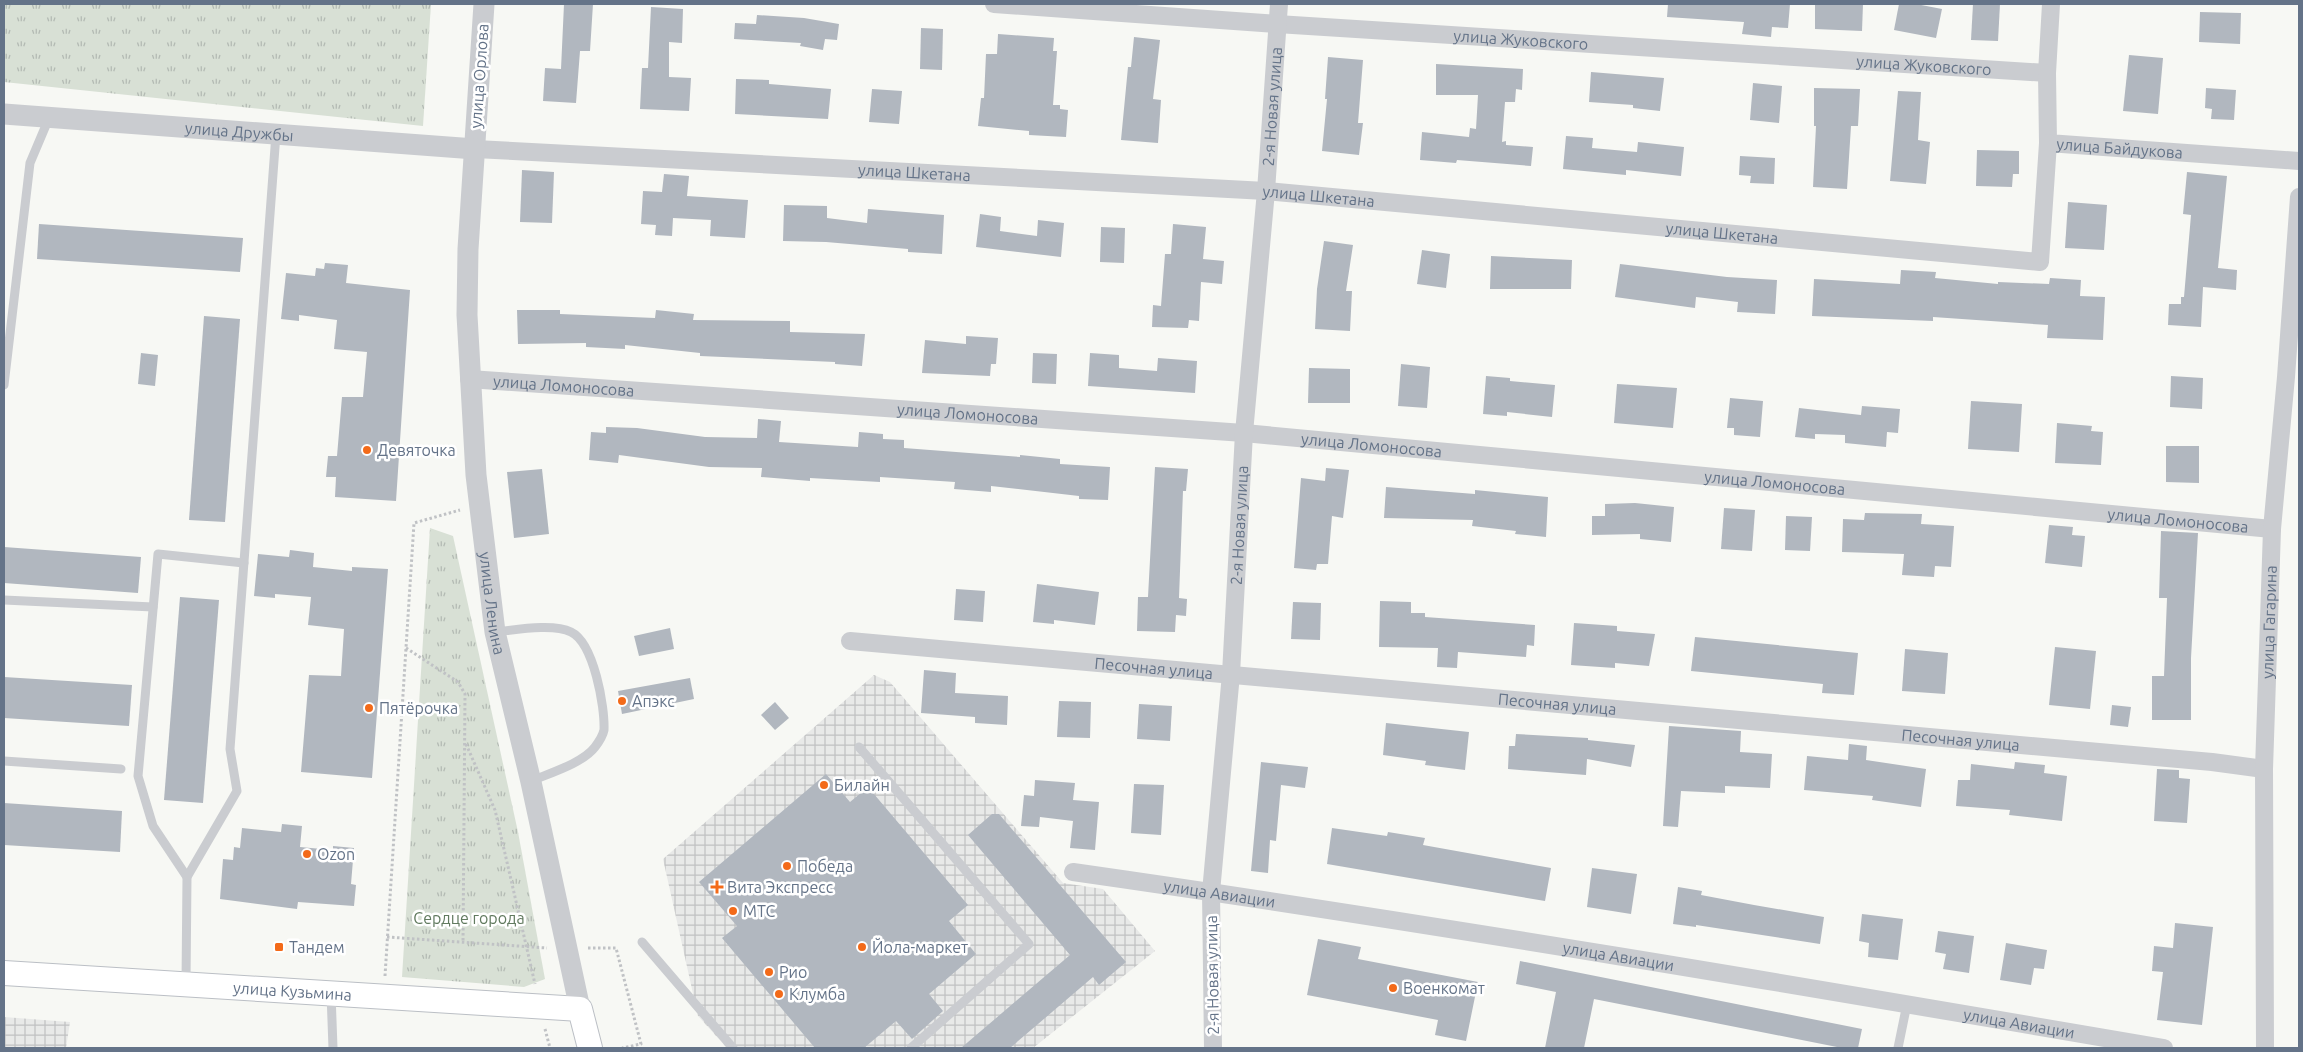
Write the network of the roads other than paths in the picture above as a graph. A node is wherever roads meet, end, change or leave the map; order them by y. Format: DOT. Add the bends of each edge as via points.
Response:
graph roads {
  1 [pos="484,4"];
  2 [pos="994,4"];
  3 [pos="1279,4"];
  4 [pos="2051,4"];
  5 [pos="1277,24"];
  6 [pos="2047,73"];
  7 [pos="4,114"];
  8 [pos="49,118"];
  9 [pos="276,134"];
  10 [pos="2048,143"];
  11 [pos="475,148"];
  12 [pos="2299,161"];
  13 [pos="1266,191"];
  14 [pos="2299,197"];
  15 [pos="2293,377"];
  16 [pos="469,379"];
  17 [pos="4,385"];
  18 [pos="1244,433"];
  19 [pos="2272,529"];
  20 [pos="244,563"];
  21 [pos="4,600"];
  22 [pos="154,607"];
  23 [pos="495,632"];
  24 [pos="850,641"];
  25 [pos="1231,674"];
  26 [pos="859,747"];
  27 [pos="4,761"];
  28 [pos="121,769"];
  29 [pos="2264,769"];
  30 [pos="531,782"];
  31 [pos="1073,872"];
  32 [pos="187,877"];
  33 [pos="1211,892"];
  34 [pos="642,942"];
  35 [pos="4,973"];
  36 [pos="186,984"];
  37 [pos="331,993"];
  38 [pos="1906,1004"];
  39 [pos="580,1008"];
  40 [pos="333,1048"];
  41 [pos="590,1048"];
  42 [pos="733,1048"];
  43 [pos="911,1048"];
  44 [pos="1213,1048"];
  45 [pos="1898,1048"];
  46 [pos="2164,1048"];
  47 [pos="2265,1048"];
  1 -- 11 [label="street, улица Орлова"];
  2 -- 5 [label="street, улица Жуковского"];
  3 -- 5 [label="street, 2-я Новая улица"];
  4 -- 6 [label="street, улица Байдукова"];
  5 -- 6 [label="street, улица Жуковского"];
  5 -- 13 [label="street, 2-я Новая улица"];
  6 -- 10 [label="street, улица Байдукова"];
  7 -- 8 [label="street, улица Дружбы"];
  8 -- 9 [label="street, улица Дружбы"];
  8 -- 17 [label="lane" via="30,163"];
  9 -- 11 [label="street, улица Дружбы"];
  9 -- 20 [label="lane"];
  10 -- 12 [label="street, улица Байдукова"];
  10 -- 13 [label="street, улица Шкетана" via="2040,262"];
  11 -- 13 [label="street, улица Шкетана"];
  11 -- 16 [label="street, улица Ленина" via="468,268"];
  13 -- 18 [label="street, 2-я Новая улица"];
  14 -- 15 [label="street, улица Гагарина"];
  15 -- 19 [label="street, улица Гагарина"];
  16 -- 18 [label="street, улица Ломоносова"];
  16 -- 23 [label="street, улица Ленина" via="476,475"];
  18 -- 19 [label="street, улица Ломоносова"];
  18 -- 25 [label="street, 2-я Новая улица"];
  19 -- 29 [label="street, улица Гагарина"];
  20 -- 22 [label="lane" via="158,554"];
  20 -- 32 [label="lane" via="230,749 237,791"];
  21 -- 22 [label="lane"];
  22 -- 32 [label="lane" via="138,776 153,826"];
  23 -- 30 [label="street, улица Ленина"];
  23 -- 30 [label="lane" via="549,628 572,632 589,650 596,675 604,732 594,748 575,762"];
  24 -- 25 [label="street, Песочная улица"];
  25 -- 29 [label="street, Песочная улица"];
  25 -- 33 [label="street, 2-я Новая улица"];
  26 -- 43 [label="lane" via="1029,944"];
  27 -- 28 [label="lane"];
  29 -- 47 [label="street, улица Гагарина"];
  30 -- 39 [label="street, улица Ленина"];
  31 -- 33 [label="street, улица Авиации"];
  32 -- 36 [label="lane"];
  33 -- 38 [label="street, улица Авиации"];
  33 -- 44 [label="street, 2-я Новая улица"];
  34 -- 42 [label="lane"];
  35 -- 36 [label="main road, улица Кузьмина"];
  36 -- 37 [label="main road, улица Кузьмина"];
  37 -- 39 [label="main road, улица Кузьмина"];
  37 -- 40 [label="lane"];
  38 -- 45 [label="lane"];
  38 -- 46 [label="street, улица Авиации"];
  39 -- 41 [label="main road, улица Ленина"];
}
